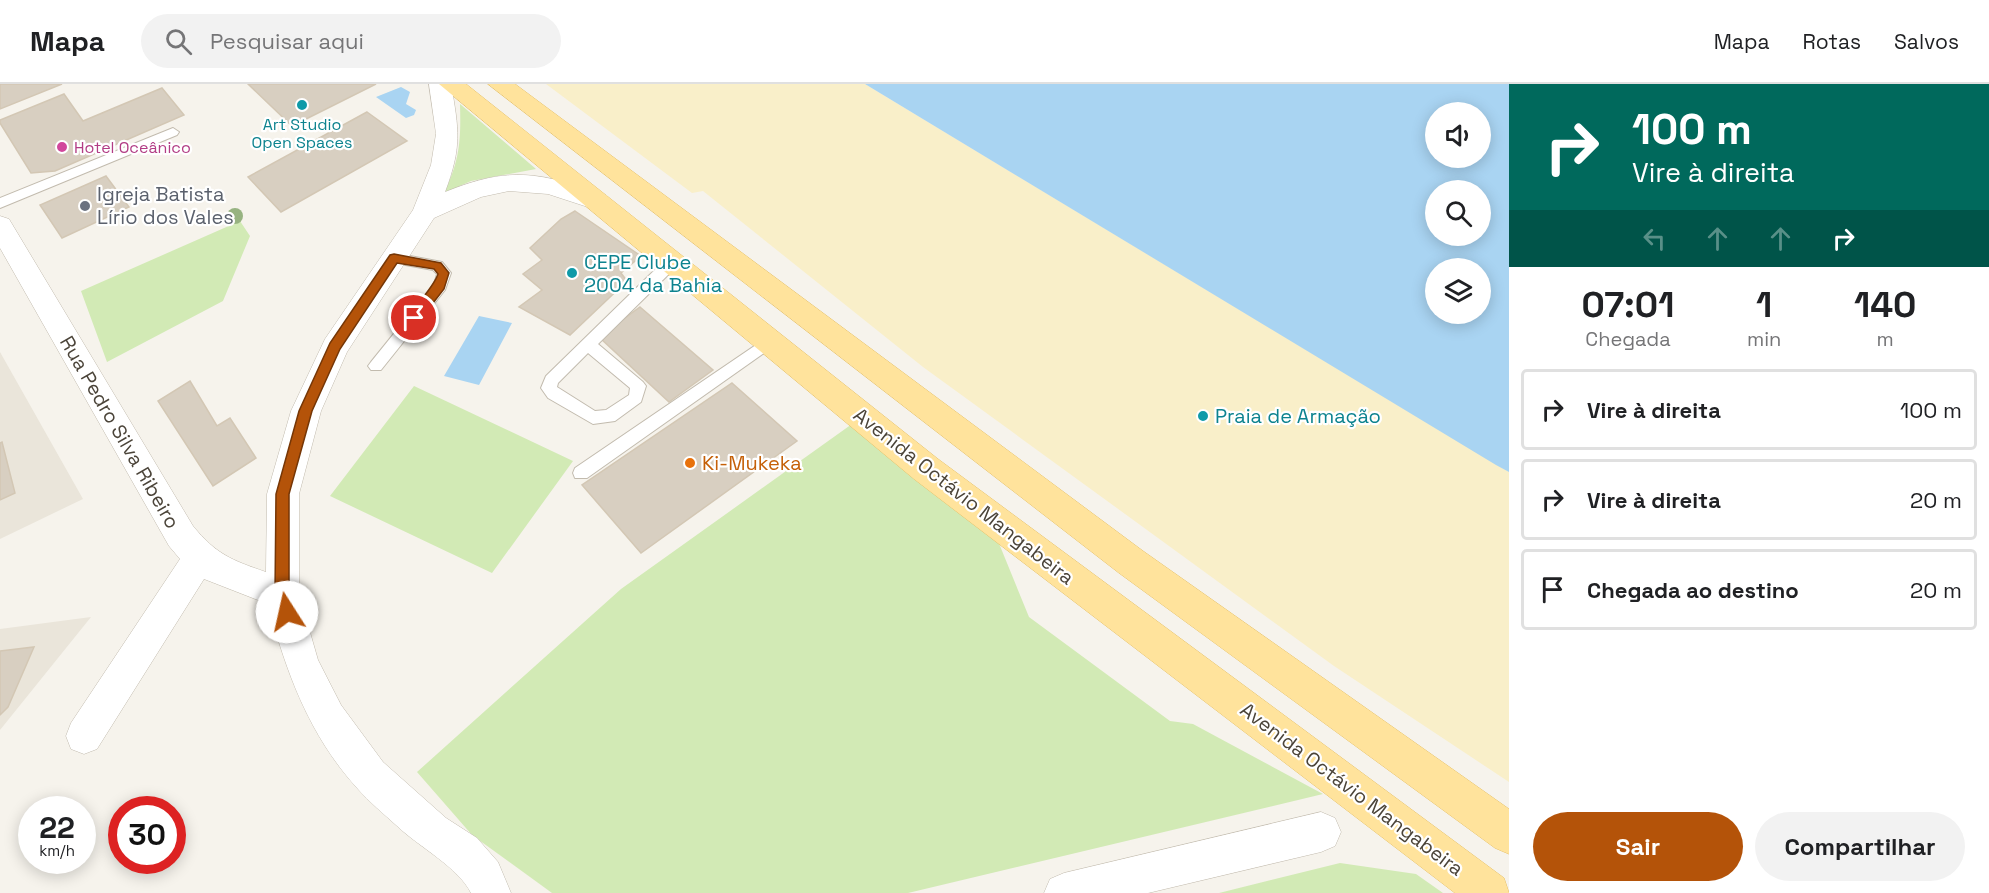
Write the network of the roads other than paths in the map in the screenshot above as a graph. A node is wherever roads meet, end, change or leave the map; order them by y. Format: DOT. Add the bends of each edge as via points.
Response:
graph roads {
  1 [pos="440,84"];
  2 [pos="451,84"];
  3 [pos="501,84"];
  4 [pos="173,132"];
  5 [pos="597,201"];
  6 [pos="0,203"];
  7 [pos="425,212"];
  8 [pos="0,225"];
  9 [pos="394,258"];
  10 [pos="670,263"];
  11 [pos="769,342"];
  12 [pos="588,344"];
  13 [pos="376,366"];
  14 [pos="581,472"];
  15 [pos="199,558"];
  16 [pos="282,594"];
  17 [pos="84,736"];
  18 [pos="1320,832"];
  19 [pos="1509,834"];
  20 [pos="490,893"];
  21 [pos="1064,893"];
  22 [pos="1489,893"];
  1 -- 7 [label="street" via="448,134 442,165"];
  2 -- 5 [label="main road, Avenida Octávio Mangabeira"];
  3 -- 19 [label="main road" via="1131,562"];
  4 -- 6 [label="lane"];
  5 -- 7 [label="street" via="553,185 525,180 462,193"];
  5 -- 10 [label="main road, Avenida Octávio Mangabeira"];
  7 -- 9 [label="street"];
  8 -- 15 [label="street, Rua Pedro Silva Ribeiro" via="181,536"];
  9 -- 13 [label="lane" via="437,266 444,273 440,286"];
  9 -- 16 [label="street" via="335,347 306,411 282,494"];
  10 -- 11 [label="main road, Avenida Octávio Mangabeira"];
  10 -- 12 [label="lane"];
  11 -- 14 [label="lane"];
  11 -- 22 [label="main road, Avenida Octávio Mangabeira" via="926,469"];
  12 -- 12 [label="lane" via="551,380 549,388 553,394 600,419 636,398 638,386"];
  15 -- 16 [label="street, Rua Pedro Silva Ribeiro" via="223,572"];
  15 -- 17 [label="street"];
  16 -- 20 [label="street" via="302,665 328,718 370,775 432,832 463,852 484,876"];
  18 -- 21 [label="street"];
}
